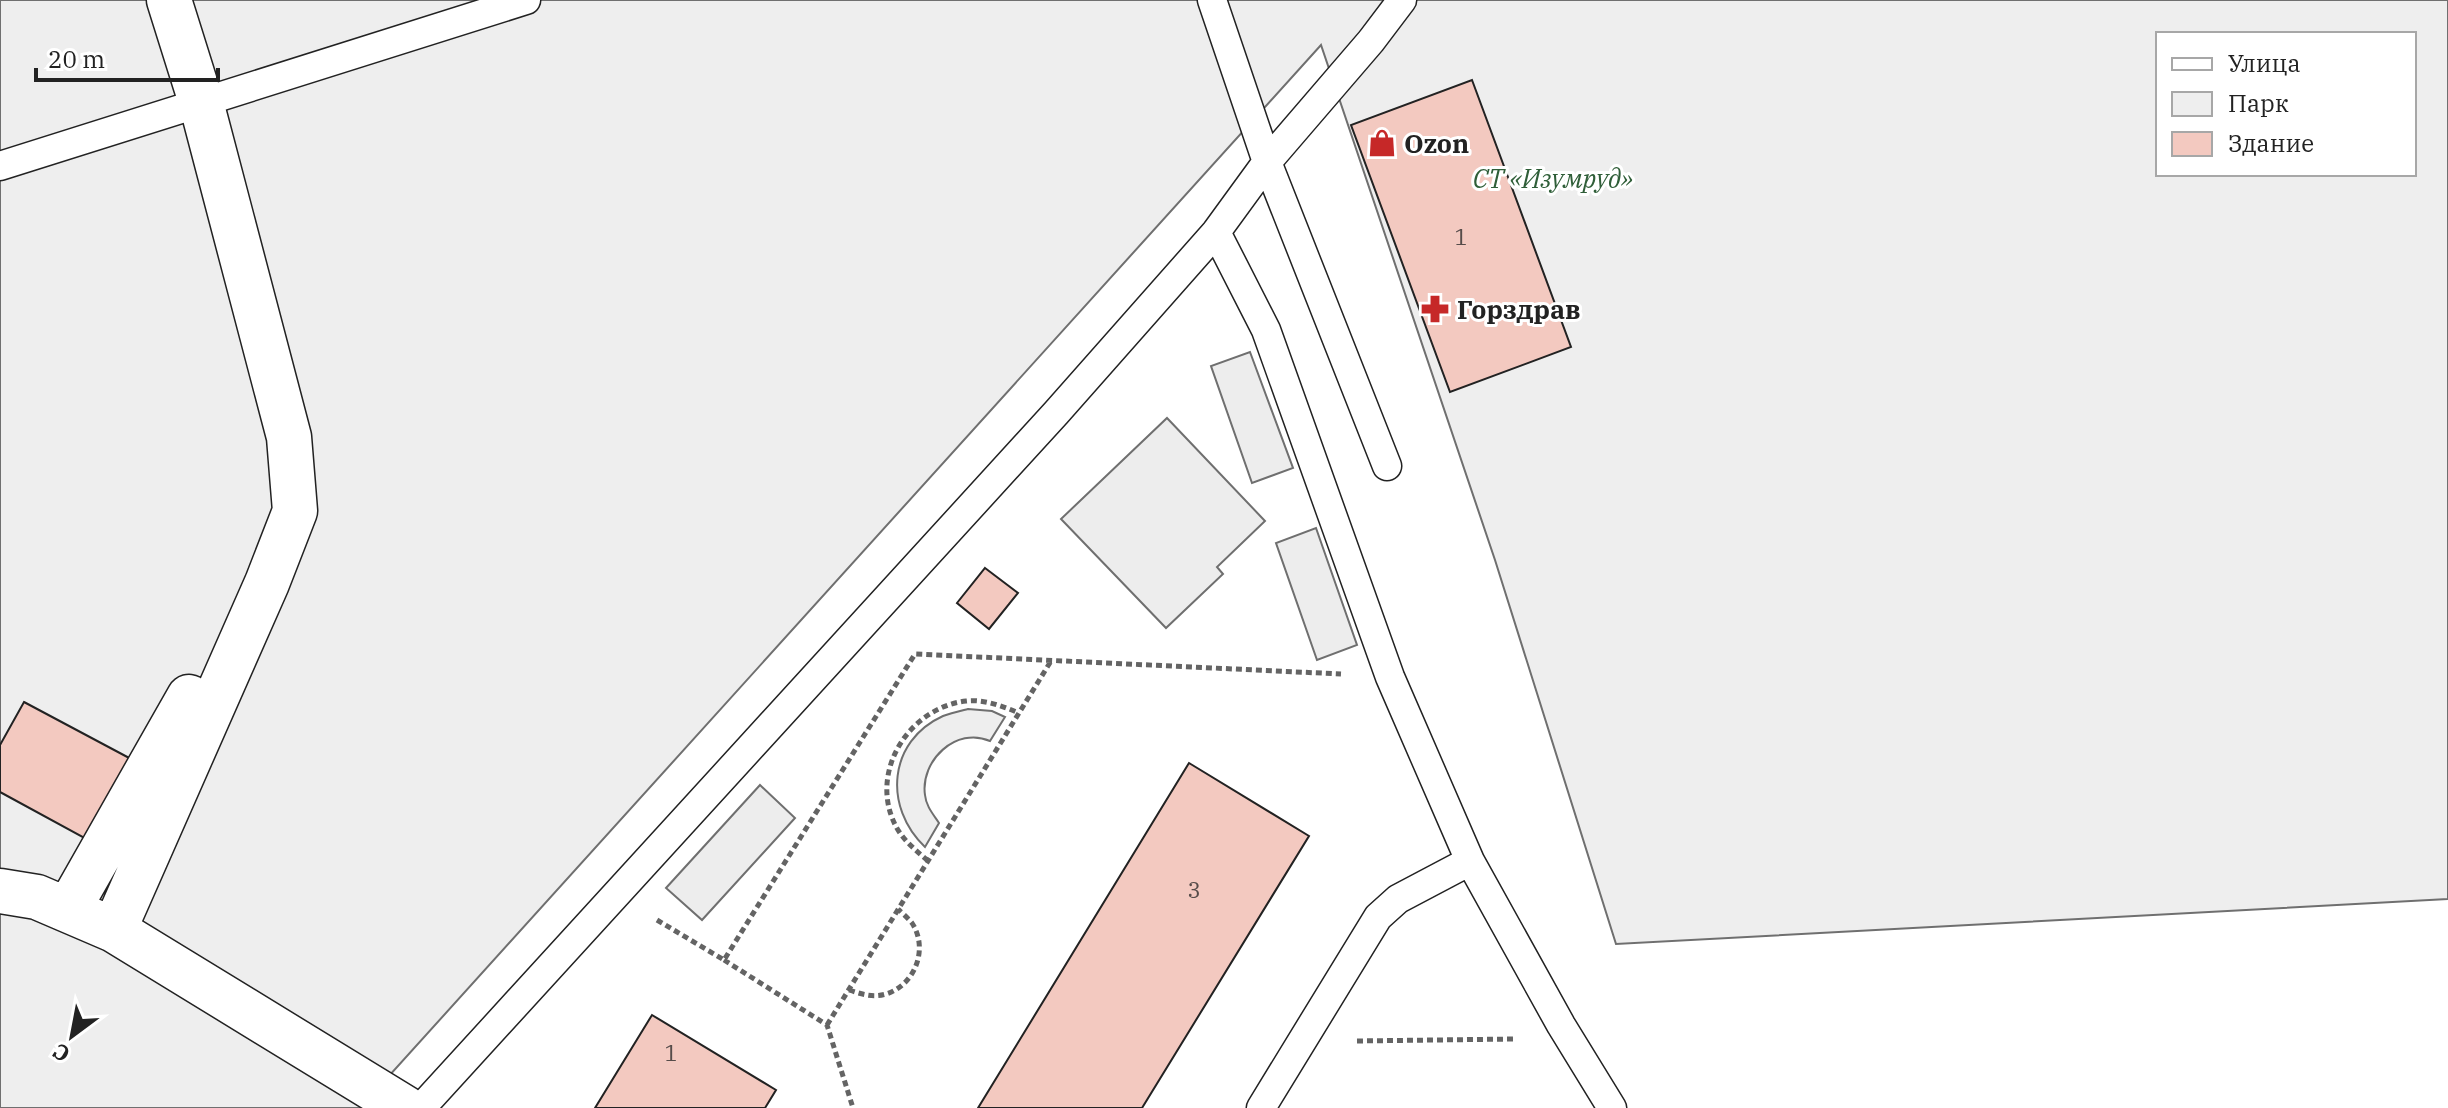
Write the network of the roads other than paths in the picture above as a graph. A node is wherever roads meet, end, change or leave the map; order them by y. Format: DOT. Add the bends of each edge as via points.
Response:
graph roads {
  1 [pos="169,0"];
  2 [pos="526,0"];
  3 [pos="1212,0"];
  4 [pos="1402,0"];
  5 [pos="201,102"];
  6 [pos="1267,162"];
  7 [pos="0,166"];
  8 [pos="1216,232"];
  9 [pos="1387,466"];
  10 [pos="295,511"];
  11 [pos="1470,861"];
  12 [pos="0,891"];
  13 [pos="68,910"];
  14 [pos="114,930"];
  15 [pos="405,1108"];
  16 [pos="421,1108"];
  17 [pos="1261,1108"];
  18 [pos="1612,1108"];
  1 -- 5 [label="street"];
  2 -- 5 [label="lane"];
  3 -- 6 [label="lane"];
  4 -- 6 [label="lane"];
  5 -- 7 [label="lane"];
  5 -- 10 [label="street" via="289,437"];
  6 -- 8 [label="lane"];
  6 -- 9 [label="lane"];
  8 -- 11 [label="lane" via="1266,330 1390,677"];
  8 -- 16 [label="lane"];
  10 -- 13 [label="street"];
  10 -- 14 [label="street"];
  11 -- 17 [label="lane" via="1388,906 1378,917"];
  11 -- 18 [label="lane"];
  12 -- 13 [label="street" via="37,897"];
  13 -- 14 [label="street"];
  14 -- 15 [label="street"];
}
